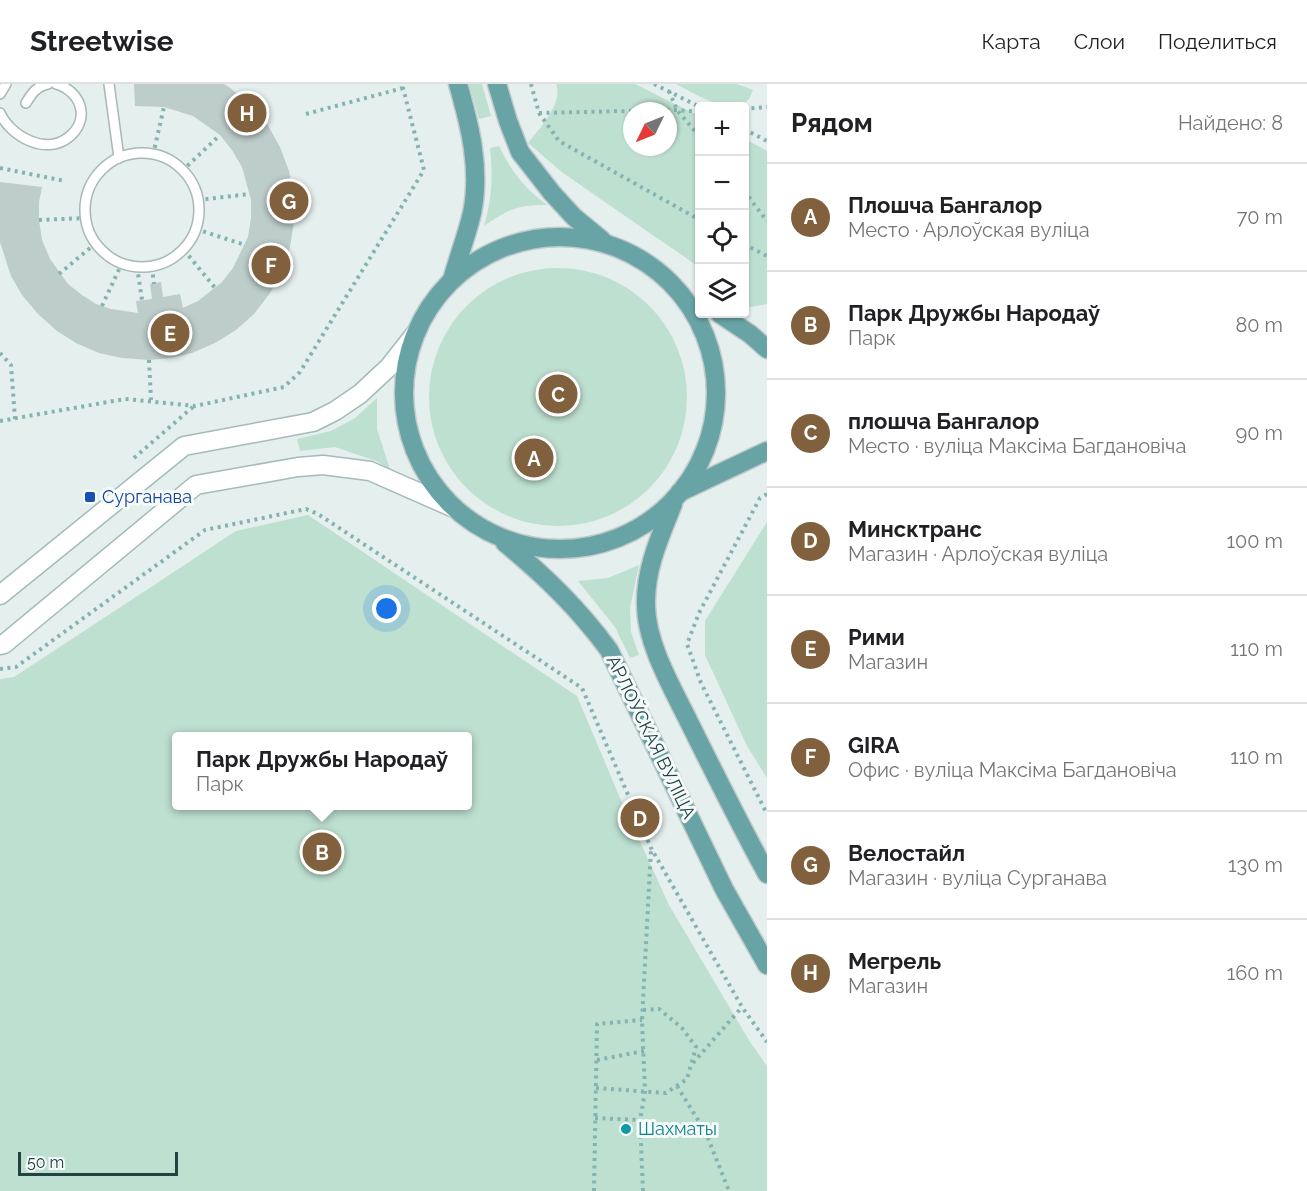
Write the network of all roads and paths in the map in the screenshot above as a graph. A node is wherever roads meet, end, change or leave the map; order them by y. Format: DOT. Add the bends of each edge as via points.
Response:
graph roads {
  1 [pos="6,84"];
  2 [pos="48,84"];
  3 [pos="56,84"];
  4 [pos="109,84"];
  5 [pos="458,84"];
  6 [pos="497,84"];
  7 [pos="531,84"];
  8 [pos="654,84"];
  9 [pos="402,86"];
  10 [pos="669,92"];
  11 [pos="0,94"];
  12 [pos="673,102"];
  13 [pos="26,103"];
  14 [pos="695,105"];
  15 [pos="164,107"];
  16 [pos="767,107"];
  17 [pos="749,109"];
  18 [pos="677,110"];
  19 [pos="623,111"];
  20 [pos="695,112"];
  21 [pos="0,113"];
  22 [pos="539,113"];
  23 [pos="306,114"];
  24 [pos="695,132"];
  25 [pos="749,132"];
  26 [pos="220,135"];
  27 [pos="767,141"];
  28 [pos="153,155"];
  29 [pos="120,158"];
  30 [pos="0,168"];
  31 [pos="182,171"];
  32 [pos="65,181"];
  33 [pos="250,194"];
  34 [pos="749,197"];
  35 [pos="198,200"];
  36 [pos="86,218"];
  37 [pos="695,218"];
  38 [pos="39,220"];
  39 [pos="767,221"];
  40 [pos="196,229"];
  41 [pos="96,243"];
  42 [pos="606,243"];
  43 [pos="245,245"];
  44 [pos="749,247"];
  45 [pos="184,250"];
  46 [pos="767,256"];
  47 [pos="122,263"];
  48 [pos="653,266"];
  49 [pos="137,267"];
  50 [pos="152,267"];
  51 [pos="59,274"];
  52 [pos="452,280"];
  53 [pos="154,284"];
  54 [pos="216,289"];
  55 [pos="695,296"];
  56 [pos="142,300"];
  57 [pos="102,306"];
  58 [pos="728,318"];
  59 [pos="758,333"];
  60 [pos="415,334"];
  61 [pos="767,349"];
  62 [pos="0,353"];
  63 [pos="149,360"];
  64 [pos="151,400"];
  65 [pos="195,406"];
  66 [pos="15,418"];
  67 [pos="0,421"];
  68 [pos="767,452"];
  69 [pos="134,459"];
  70 [pos="767,494"];
  71 [pos="678,496"];
  72 [pos="454,508"];
  73 [pos="497,536"];
  74 [pos="0,595"];
  75 [pos="0,645"];
  76 [pos="0,669"];
  77 [pos="767,814"];
  78 [pos="651,848"];
  79 [pos="767,874"];
  80 [pos="767,965"];
  81 [pos="742,1007"];
  82 [pos="642,1010"];
  83 [pos="642,1020"];
  84 [pos="767,1042"];
  85 [pos="644,1051"];
  86 [pos="597,1060"];
  87 [pos="691,1065"];
  88 [pos="677,1086"];
  89 [pos="596,1088"];
  90 [pos="645,1092"];
  91 [pos="596,1118"];
  92 [pos="640,1120"];
  93 [pos="594,1191"];
  94 [pos="643,1191"];
  95 [pos="729,1191"];
  1 -- 11 [label="lane"];
  2 -- 13 [label="lane" via="40,86"];
  3 -- 21 [label="lane" via="75,95 81,107 81,120 69,137 57,143 39,144 19,136 5,124"];
  4 -- 29 [label="lane"];
  5 -- 52 [label="main road" via="476,163 472,212"];
  6 -- 42 [label="main road" via="520,152 574,217"];
  7 -- 22 [label="path"];
  8 -- 10 [label="path"];
  9 -- 23 [label="path"];
  9 -- 65 [label="path" via="424,170 300,372 284,387"];
  10 -- 12 [label="path"];
  10 -- 14 [label="path"];
  15 -- 28 [label="path"];
  16 -- 17 [label="path"];
  18 -- 20 [label="path"];
  18 -- 24 [label="path"];
  19 -- 22 [label="path"];
  22 -- 37 [label="path" via="559,141"];
  25 -- 27 [label="path"];
  26 -- 31 [label="path"];
  28 -- 29 [label="lane" via="139,153"];
  28 -- 31 [label="lane" via="176,164"];
  29 -- 36 [label="lane" via="104,168 93,182 86,199"];
  30 -- 32 [label="path"];
  31 -- 35 [label="lane"];
  33 -- 35 [label="path"];
  34 -- 39 [label="path"];
  35 -- 40 [label="lane"];
  36 -- 38 [label="path"];
  36 -- 41 [label="lane"];
  40 -- 43 [label="path"];
  40 -- 45 [label="lane"];
  41 -- 47 [label="lane"];
  41 -- 51 [label="path"];
  42 -- 48 [label="main road"];
  42 -- 52 [label="main road" via="559,236 527,240 497,249"];
  44 -- 46 [label="path"];
  45 -- 50 [label="lane"];
  45 -- 54 [label="path"];
  47 -- 49 [label="lane"];
  47 -- 57 [label="path"];
  48 -- 55 [label="main road"];
  48 -- 71 [label="main road" via="679,291 696,315 706,334 717,383 712,433"];
  49 -- 50 [label="lane"];
  49 -- 56 [label="path"];
  50 -- 53 [label="path"];
  52 -- 60 [label="main road" via="431,304"];
  58 -- 59 [label="main road"];
  59 -- 61 [label="main road"];
  60 -- 72 [label="main road" via="406,364 405,388 411,438 433,483"];
  60 -- 74 [label="main road" via="389,367 360,394 313,422 184,446"];
  62 -- 66 [label="path" via="11,365"];
  63 -- 64 [label="path"];
  64 -- 65 [label="path"];
  64 -- 66 [label="path" via="125,399"];
  65 -- 69 [label="path"];
  66 -- 67 [label="path"];
  68 -- 71 [label="main road"];
  70 -- 77 [label="path" via="760,498 699,613 687,644 701,683"];
  71 -- 73 [label="main road" via="627,535 601,545 540,548"];
  71 -- 79 [label="main road" via="651,559 645,605 651,633 668,678"];
  72 -- 73 [label="main road"];
  72 -- 75 [label="main road" via="370,471 323,465 196,485"];
  73 -- 80 [label="main road, АРЛОЎСКАЯ ВУЛІЦА" via="550,581 609,650 724,889"];
  76 -- 78 [label="path" via="16,667 206,530 306,509 582,688"];
  78 -- 81 [label="path"];
  78 -- 82 [label="path"];
  81 -- 84 [label="path"];
  81 -- 87 [label="path"];
  82 -- 83 [label="path"];
  82 -- 87 [label="path" via="659,1009 682,1028 696,1047"];
  83 -- 85 [label="path"];
  83 -- 86 [label="path" via="597,1024"];
  85 -- 86 [label="path"];
  85 -- 90 [label="path"];
  86 -- 89 [label="path"];
  87 -- 88 [label="path" via="687,1079"];
  88 -- 90 [label="path" via="666,1093"];
  88 -- 95 [label="path" via="706,1133"];
  89 -- 90 [label="path"];
  89 -- 91 [label="path"];
  90 -- 92 [label="path"];
  91 -- 92 [label="path"];
  91 -- 93 [label="path"];
  92 -- 94 [label="path"];
}
